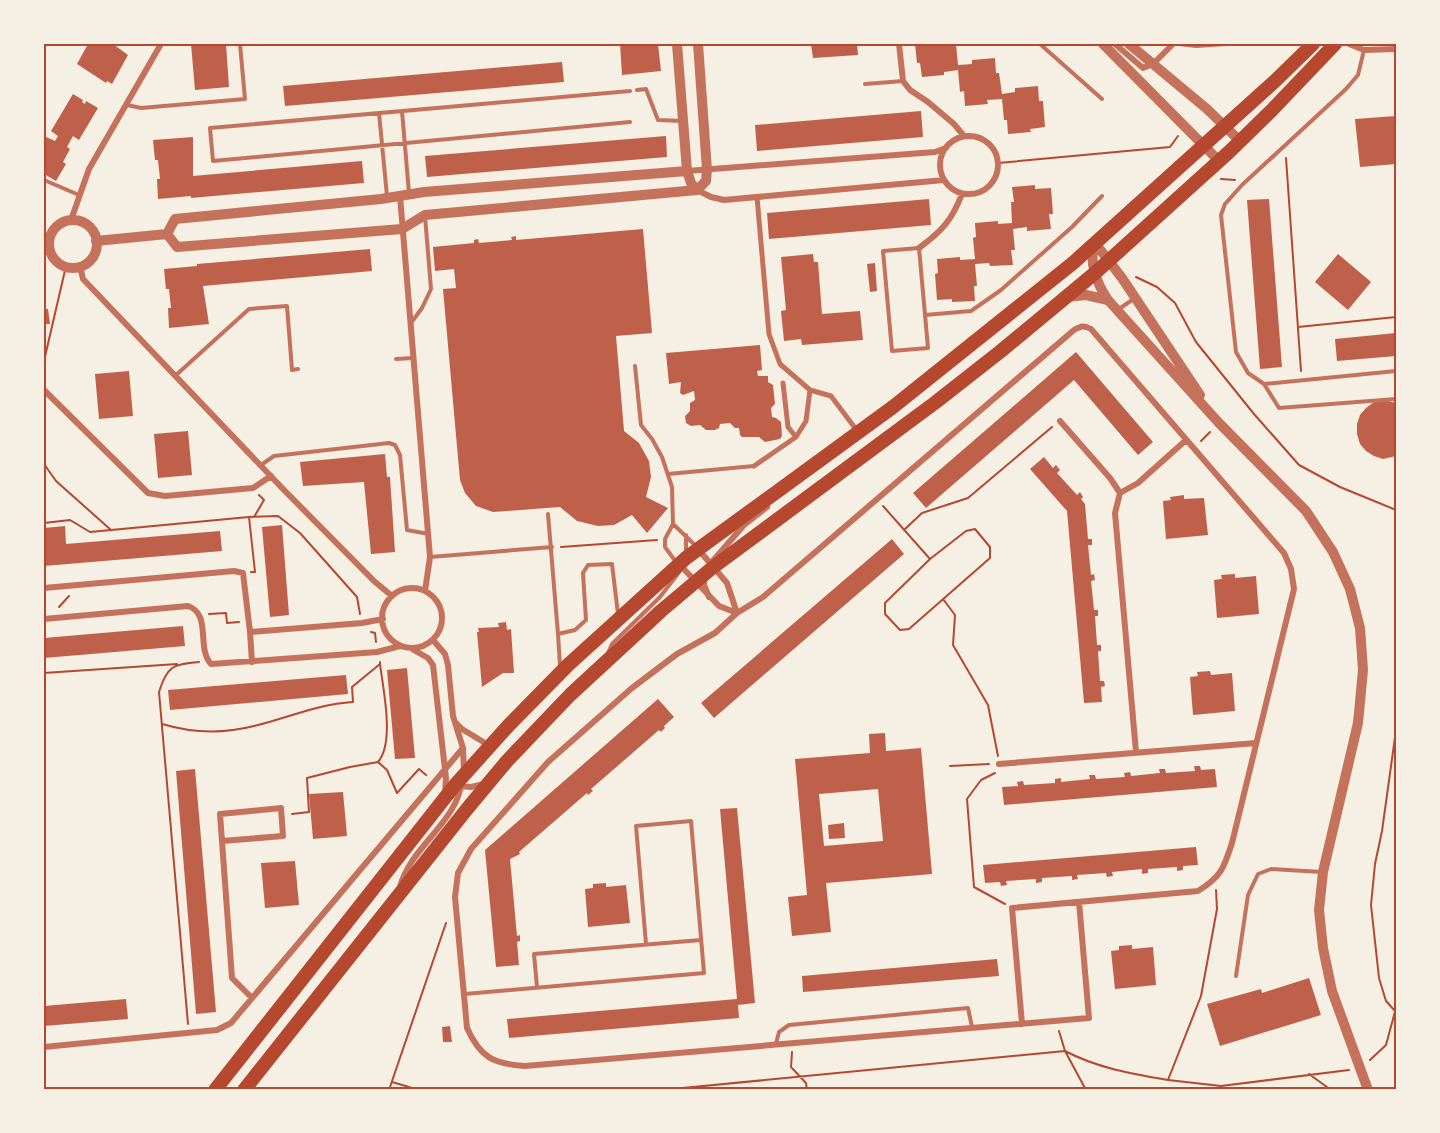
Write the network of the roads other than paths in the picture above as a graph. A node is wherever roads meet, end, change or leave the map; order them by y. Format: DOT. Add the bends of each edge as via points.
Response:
graph roads {
  1 [pos="161,44"];
  2 [pos="240,44"];
  3 [pos="677,44"];
  4 [pos="698,44"];
  5 [pos="899,44"];
  6 [pos="1040,44"];
  7 [pos="1103,44"];
  8 [pos="1114,44"];
  9 [pos="1129,44"];
  10 [pos="1173,44"];
  11 [pos="1179,44"];
  12 [pos="1226,44"];
  13 [pos="1313,44"];
  14 [pos="1335,44"];
  15 [pos="1349,44"];
  16 [pos="1396,49"];
  17 [pos="1364,50"];
  18 [pos="1153,64"];
  19 [pos="903,81"];
  20 [pos="865,84"];
  21 [pos="636,90"];
  22 [pos="630,91"];
  23 [pos="1102,99"];
  24 [pos="126,105"];
  25 [pos="402,111"];
  26 [pos="379,113"];
  27 [pos="684,121"];
  28 [pos="630,122"];
  29 [pos="1225,125"];
  30 [pos="964,136"];
  31 [pos="1240,141"];
  32 [pos="405,143"];
  33 [pos="382,145"];
  34 [pos="1204,145"];
  35 [pos="946,148"];
  36 [pos="1219,161"];
  37 [pos="707,170"];
  38 [pos="687,171"];
  39 [pos="44,180"];
  40 [pos="944,180"];
  41 [pos="697,190"];
  42 [pos="962,194"];
  43 [pos="79,195"];
  44 [pos="405,195"];
  45 [pos="1102,196"];
  46 [pos="756,197"];
  47 [pos="388,198"];
  48 [pos="425,215"];
  49 [pos="71,220"];
  50 [pos="402,230"];
  51 [pos="167,234"];
  52 [pos="96,242"];
  53 [pos="1095,243"];
  54 [pos="46,246"];
  55 [pos="920,248"];
  56 [pos="1113,265"];
  57 [pos="80,267"];
  58 [pos="1095,273"];
  59 [pos="1066,297"];
  60 [pos="1135,297"];
  61 [pos="1108,300"];
  62 [pos="1116,311"];
  63 [pos="925,315"];
  64 [pos="410,324"];
  65 [pos="413,358"];
  66 [pos="396,359"];
  67 [pos="635,366"];
  68 [pos="298,369"];
  69 [pos="1396,371"];
  70 [pos="175,376"];
  71 [pos="783,383"];
  72 [pos="1264,384"];
  73 [pos="44,390"];
  74 [pos="810,390"];
  75 [pos="1396,399"];
  76 [pos="1060,421"];
  77 [pos="1219,423"];
  78 [pos="859,433"];
  79 [pos="796,437"];
  80 [pos="1185,441"];
  81 [pos="261,466"];
  82 [pos="754,466"];
  83 [pos="668,474"];
  84 [pos="271,476"];
  85 [pos="797,477"];
  86 [pos="1120,493"];
  87 [pos="548,514"];
  88 [pos="673,524"];
  89 [pos="429,534"];
  90 [pos="686,535"];
  91 [pos="552,547"];
  92 [pos="698,549"];
  93 [pos="430,557"];
  94 [pos="682,564"];
  95 [pos="706,572"];
  96 [pos="44,588"];
  97 [pos="425,591"];
  98 [pos="392,596"];
  99 [pos="709,597"];
  100 [pos="737,613"];
  101 [pos="383,618"];
  102 [pos="619,618"];
  103 [pos="44,619"];
  104 [pos="250,632"];
  105 [pos="558,634"];
  106 [pos="433,640"];
  107 [pos="400,646"];
  108 [pos="411,648"];
  109 [pos="252,662"];
  110 [pos="602,668"];
  111 [pos="561,673"];
  112 [pos="455,721"];
  113 [pos="1256,743"];
  114 [pos="490,746"];
  115 [pos="463,748"];
  116 [pos="1136,752"];
  117 [pos="999,764"];
  118 [pos="445,768"];
  119 [pos="494,777"];
  120 [pos="456,782"];
  121 [pos="222,841"];
  122 [pos="1323,872"];
  123 [pos="399,894"];
  124 [pos="1079,902"];
  125 [pos="701,940"];
  126 [pos="646,944"];
  127 [pos="1236,976"];
  128 [pos="537,987"];
  129 [pos="465,994"];
  130 [pos="252,998"];
  131 [pos="1022,1024"];
  132 [pos="972,1028"];
  133 [pos="776,1044"];
  134 [pos="44,1047"];
  135 [pos="216,1089"];
  136 [pos="244,1089"];
  137 [pos="1368,1089"];
  1 -- 24 [label="street"];
  2 -- 24 [label="lane" via="245,99 141,108"];
  3 -- 27 [label="street"];
  4 -- 37 [label="street"];
  5 -- 19 [label="street"];
  6 -- 23 [label="lane"];
  7 -- 34 [label="street"];
  8 -- 18 [label="street" via="1140,67"];
  9 -- 18 [label="street"];
  10 -- 18 [label="street"];
  11 -- 12 [label="lane"];
  13 -- 29 [label="main road"];
  14 -- 31 [label="main road"];
  15 -- 17 [label="street"];
  16 -- 17 [label="street"];
  17 -- 72 [label="lane" via="1358,75 1242,185 1225,204 1221,215 1236,352 1248,372"];
  18 -- 29 [label="street"];
  19 -- 20 [label="lane"];
  19 -- 30 [label="street"];
  21 -- 27 [label="lane" via="646,89 658,120"];
  22 -- 25 [label="lane"];
  24 -- 43 [label="street" via="89,169"];
  25 -- 26 [label="lane"];
  25 -- 32 [label="lane"];
  26 -- 33 [label="lane"];
  26 -- 33 [label="lane" via="210,128 213,161"];
  27 -- 38 [label="street"];
  28 -- 32 [label="lane"];
  29 -- 31 [label="street"];
  29 -- 34 [label="main road"];
  30 -- 35 [label="street"];
  30 -- 42 [label="street" via="986,141 998,164 989,187 979,193"];
  31 -- 36 [label="main road"];
  32 -- 33 [label="lane"];
  32 -- 44 [label="lane"];
  33 -- 47 [label="lane"];
  34 -- 36 [label="street"];
  34 -- 53 [label="main road"];
  35 -- 37 [label="street"];
  35 -- 40 [label="street" via="940,164"];
  36 -- 56 [label="main road"];
  37 -- 38 [label="street"];
  37 -- 41 [label="street" via="706,181"];
  38 -- 41 [label="street"];
  38 -- 44 [label="street"];
  39 -- 43 [label="lane"];
  40 -- 42 [label="street"];
  40 -- 46 [label="street"];
  41 -- 46 [label="street" via="724,200"];
  41 -- 48 [label="street"];
  42 -- 55 [label="street" via="941,232"];
  43 -- 49 [label="street"];
  44 -- 47 [label="street"];
  44 -- 50 [label="street"];
  45 -- 63 [label="lane" via="1001,290 971,311"];
  46 -- 74 [label="street" via="769,334 780,364"];
  47 -- 51 [label="street" via="175,219"];
  48 -- 50 [label="street"];
  48 -- 64 [label="lane" via="431,289"];
  49 -- 52 [label="street" via="91,228"];
  49 -- 54 [label="street" via="57,226"];
  50 -- 51 [label="street" via="177,247"];
  50 -- 64 [label="street"];
  51 -- 52 [label="street"];
  52 -- 57 [label="street" via="93,257"];
  53 -- 56 [label="street"];
  53 -- 58 [label="street"];
  53 -- 78 [label="main road"];
  54 -- 57 [label="street" via="54,259 66,266"];
  55 -- 63 [label="lane"];
  55 -- 63 [label="lane" via="884,251 892,351 928,348"];
  56 -- 58 [label="main road"];
  56 -- 60 [label="street"];
  57 -- 70 [label="street" via="83,279"];
  58 -- 59 [label="main road"];
  58 -- 61 [label="street"];
  59 -- 61 [label="street" via="1086,295"];
  59 -- 95 [label="main road" via="936,402"];
  60 -- 62 [label="lane"];
  60 -- 77 [label="street"];
  61 -- 62 [label="street"];
  62 -- 77 [label="street"];
  64 -- 65 [label="street"];
  65 -- 66 [label="lane"];
  65 -- 89 [label="street"];
  67 -- 83 [label="lane" via="641,425"];
  68 -- 70 [label="lane" via="292,370 287,306 249,309"];
  69 -- 72 [label="lane"];
  70 -- 81 [label="street"];
  71 -- 79 [label="street" via="789,427"];
  72 -- 75 [label="lane" via="1280,408"];
  73 -- 84 [label="street" via="148,493 165,496 253,488"];
  74 -- 78 [label="street" via="831,396"];
  74 -- 79 [label="street" via="806,421"];
  76 -- 86 [label="street"];
  77 -- 122 [label="street" via="1306,511 1333,552 1350,589 1360,628 1363,670 1358,723"];
  78 -- 85 [label="main road"];
  79 -- 82 [label="street"];
  80 -- 86 [label="street" via="1138,483"];
  80 -- 100 [label="street" via="1091,329 1080,326 763,597"];
  80 -- 113 [label="street" via="1284,553 1291,569 1294,589"];
  81 -- 84 [label="street"];
  81 -- 89 [label="lane" via="274,456 395,445 400,455 407,531"];
  82 -- 83 [label="lane"];
  83 -- 88 [label="lane"];
  84 -- 98 [label="street"];
  85 -- 92 [label="main road"];
  85 -- 95 [label="street" via="744,525"];
  86 -- 116 [label="street" via="1115,513"];
  87 -- 91 [label="lane"];
  88 -- 90 [label="lane"];
  88 -- 94 [label="lane" via="665,547"];
  89 -- 93 [label="street"];
  90 -- 92 [label="lane"];
  90 -- 94 [label="lane"];
  91 -- 93 [label="lane"];
  91 -- 105 [label="lane"];
  92 -- 94 [label="main road"];
  92 -- 95 [label="street"];
  93 -- 97 [label="street"];
  94 -- 95 [label="street"];
  94 -- 102 [label="main road"];
  94 -- 110 [label="lane" via="660,597 612,644"];
  95 -- 99 [label="street"];
  95 -- 99 [label="street" via="704,585"];
  95 -- 100 [label="street" via="727,584"];
  95 -- 110 [label="main road"];
  96 -- 104 [label="street" via="234,571 243,573"];
  97 -- 98 [label="street" via="413,588"];
  97 -- 106 [label="street" via="434,597 443,619"];
  98 -- 101 [label="street"];
  99 -- 100 [label="street"];
  100 -- 129 [label="street" via="715,633 676,654 632,688 548,762 471,849 458,873 455,897"];
  101 -- 104 [label="street"];
  101 -- 107 [label="street" via="390,639"];
  102 -- 105 [label="lane" via="612,564 588,565 583,573 586,620 575,630"];
  102 -- 111 [label="main road"];
  103 -- 109 [label="street" via="188,606 201,615 208,662"];
  104 -- 109 [label="street"];
  105 -- 111 [label="lane"];
  106 -- 108 [label="street"];
  106 -- 112 [label="street" via="445,654"];
  107 -- 108 [label="street"];
  107 -- 109 [label="street" via="377,652"];
  108 -- 118 [label="street" via="433,665"];
  110 -- 119 [label="main road" via="570,695"];
  111 -- 114 [label="main road"];
  112 -- 114 [label="street"];
  112 -- 115 [label="street"];
  113 -- 116 [label="street"];
  113 -- 124 [label="street" via="1232,843 1215,881 1198,891"];
  114 -- 120 [label="main road"];
  115 -- 118 [label="street"];
  115 -- 120 [label="street"];
  116 -- 117 [label="street"];
  118 -- 120 [label="street"];
  118 -- 130 [label="street"];
  119 -- 120 [label="street" via="478,786"];
  119 -- 123 [label="main road"];
  120 -- 123 [label="street" via="440,827 408,867"];
  120 -- 135 [label="main road"];
  121 -- 121 [label="street" via="220,814 281,808 283,836"];
  121 -- 130 [label="street" via="232,978"];
  122 -- 127 [label="lane" via="1271,869 1258,874 1248,895"];
  122 -- 137 [label="street" via="1319,910 1323,948 1332,991"];
  123 -- 136 [label="main road"];
  124 -- 131 [label="street" via="1012,908"];
  124 -- 131 [label="street" via="1089,1018"];
  125 -- 126 [label="lane"];
  125 -- 126 [label="lane" via="691,821 636,826"];
  125 -- 128 [label="lane" via="704,973"];
  126 -- 128 [label="lane" via="534,954"];
  128 -- 129 [label="lane"];
  129 -- 133 [label="street" via="467,1028 474,1045 489,1059 508,1065"];
  130 -- 134 [label="street" via="231,1023 218,1030"];
  131 -- 132 [label="street"];
  132 -- 133 [label="street"];
  132 -- 133 [label="lane" via="968,1008 789,1025 779,1032"];
}
